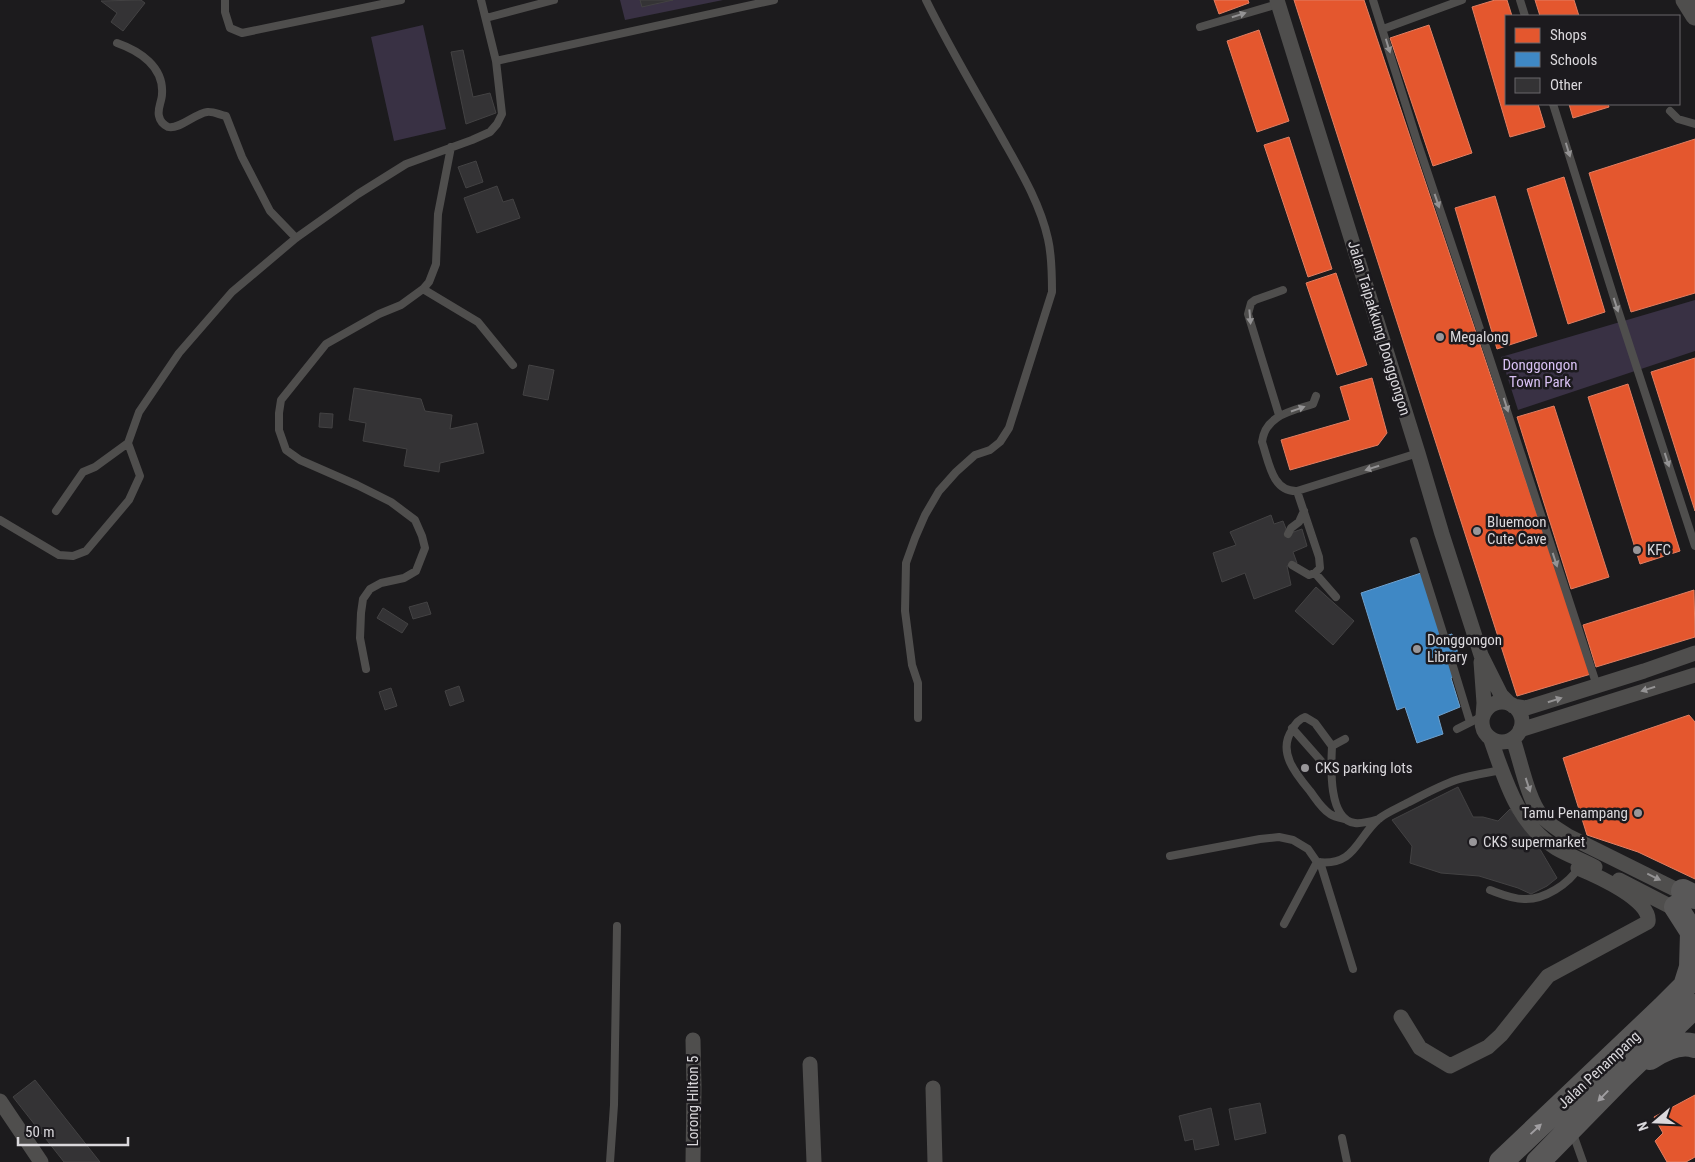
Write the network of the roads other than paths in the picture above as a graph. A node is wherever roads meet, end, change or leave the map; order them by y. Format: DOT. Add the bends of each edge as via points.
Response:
graph roads {
  1 [pos="225,0"];
  2 [pos="401,0"];
  3 [pos="481,0"];
  4 [pos="554,0"];
  5 [pos="774,0"];
  6 [pos="926,0"];
  7 [pos="1373,0"];
  8 [pos="1462,0"];
  9 [pos="1520,0"];
  10 [pos="1685,0"];
  11 [pos="1277,2"];
  12 [pos="1525,15"];
  13 [pos="1695,16"];
  14 [pos="486,18"];
  15 [pos="1200,27"];
  16 [pos="1383,29"];
  17 [pos="118,43"];
  18 [pos="496,61"];
  19 [pos="1553,105"];
  20 [pos="1670,111"];
  21 [pos="1695,124"];
  22 [pos="451,148"];
  23 [pos="296,238"];
  24 [pos="423,289"];
  25 [pos="1283,290"];
  26 [pos="513,366"];
  27 [pos="1316,396"];
  28 [pos="1279,415"];
  29 [pos="128,443"];
  30 [pos="1418,454"];
  31 [pos="1298,491"];
  32 [pos="56,511"];
  33 [pos="1304,511"];
  34 [pos="0,520"];
  35 [pos="1288,534"];
  36 [pos="1414,541"];
  37 [pos="1695,546"];
  38 [pos="1292,565"];
  39 [pos="1315,574"];
  40 [pos="1336,597"];
  41 [pos="1444,636"];
  42 [pos="1695,653"];
  43 [pos="1481,656"];
  44 [pos="1452,663"];
  45 [pos="366,669"];
  46 [pos="1695,675"];
  47 [pos="1597,686"];
  48 [pos="1512,705"];
  49 [pos="918,718"];
  50 [pos="1477,719"];
  51 [pos="1292,728"];
  52 [pos="1458,729"];
  53 [pos="1517,734"];
  54 [pos="1345,739"];
  55 [pos="1491,740"];
  56 [pos="1332,746"];
  57 [pos="1502,770"];
  58 [pos="1330,771"];
  59 [pos="1344,819"];
  60 [pos="1379,819"];
  61 [pos="1170,856"];
  62 [pos="1319,862"];
  63 [pos="1580,864"];
  64 [pos="1490,890"];
  65 [pos="1689,903"];
  66 [pos="1284,924"];
  67 [pos="617,926"];
  68 [pos="1353,969"];
  69 [pos="1683,1001"];
  70 [pos="1401,1017"];
  71 [pos="693,1040"];
  72 [pos="1695,1046"];
  73 [pos="810,1064"];
  74 [pos="1622,1077"];
  75 [pos="933,1088"];
  76 [pos="0,1101"];
  77 [pos="1572,1129"];
  78 [pos="1342,1138"];
  79 [pos="41,1162"];
  80 [pos="610,1162"];
  81 [pos="692,1162"];
  82 [pos="814,1162"];
  83 [pos="935,1162"];
  84 [pos="1347,1162"];
  85 [pos="1501,1162"];
  86 [pos="1538,1162"];
  87 [pos="1583,1162"];
  1 -- 2 [label="lane" via="230,28 242,33"];
  3 -- 14 [label="lane"];
  4 -- 14 [label="lane"];
  5 -- 18 [label="lane"];
  6 -- 49 [label="lane" via="1028,186 1048,238 1052,292 1009,428 1000,442 975,455 939,491 906,563 905,612 912,665 918,683"];
  7 -- 16 [label="lane"];
  8 -- 16 [label="lane"];
  9 -- 12 [label="lane"];
  10 -- 13 [label="street"];
  15 -- 11 [label="lane, one-way"];
  11 -- 30 [label="street, Jalan Taipakkung Donggongon"];
  14 -- 18 [label="lane"];
  16 -- 47 [label="lane, one-way"];
  17 -- 23 [label="lane" via="144,57 158,73 162,95 158,116 161,123 174,127 207,112 226,116 242,157 270,211"];
  18 -- 22 [label="lane" via="502,114 498,124 490,132"];
  19 -- 37 [label="lane, one-way"];
  20 -- 21 [label="lane" via="1678,119"];
  22 -- 23 [label="lane" via="406,164"];
  22 -- 24 [label="lane" via="438,214 436,264"];
  23 -- 29 [label="lane" via="232,292 179,353 139,412"];
  24 -- 26 [label="lane" via="478,322"];
  24 -- 45 [label="lane" via="401,305 326,344 280,400 279,430 286,450 300,460 391,502 415,520 422,536 424,548 416,571 404,578 381,583 370,589 363,599 360,638"];
  25 -- 28 [label="lane, one-way" via="1255,300 1248,314"];
  28 -- 27 [label="lane, one-way" via="1313,404"];
  28 -- 31 [label="lane" via="1269,425 1262,442 1280,487 1288,492"];
  29 -- 32 [label="lane" via="83,472"];
  29 -- 34 [label="lane" via="140,476 129,500 86,552 73,556 59,555"];
  30 -- 31 [label="lane, one-way"];
  30 -- 43 [label="street, Jalan Taipakkung Donggongon"];
  31 -- 33 [label="lane"];
  33 -- 35 [label="lane"];
  33 -- 39 [label="lane" via="1319,557 1320,568"];
  36 -- 41 [label="lane"];
  38 -- 39 [label="lane" via="1309,575"];
  39 -- 40 [label="lane"];
  42 -- 47 [label="street"];
  43 -- 48 [label="street, Jalan Taipakkung Donggongon" via="1502,696"];
  43 -- 50 [label="street, Jalan Taipakkung Donggongon" via="1484,703"];
  44 -- 50 [label="lane"];
  46 -- 53 [label="street, one-way"];
  48 -- 47 [label="street, one-way" via="1526,708"];
  48 -- 50 [label="street" via="1495,704"];
  48 -- 53 [label="street" via="1521,717"];
  50 -- 52 [label="lane"];
  50 -- 55 [label="street"];
  51 -- 56 [label="lane" via="1301,718 1311,719"];
  51 -- 58 [label="lane"];
  51 -- 59 [label="lane" via="1286,744 1289,761 1320,805 1331,815"];
  53 -- 55 [label="street" via="1503,742"];
  53 -- 57 [label="street" via="1507,766"];
  53 -- 65 [label="street, one-way" via="1534,803 1540,814 1568,836"];
  54 -- 56 [label="lane"];
  55 -- 57 [label="street"];
  56 -- 58 [label="lane"];
  57 -- 60 [label="lane" via="1458,780 1430,791"];
  57 -- 63 [label="street" via="1529,825"];
  58 -- 59 [label="lane" via="1338,810"];
  59 -- 60 [label="lane" via="1356,824"];
  60 -- 62 [label="lane" via="1347,856 1327,864"];
  61 -- 62 [label="lane" via="1279,837 1308,848"];
  62 -- 66 [label="lane"];
  62 -- 68 [label="lane"];
  63 -- 64 [label="lane" via="1556,890 1535,898 1524,899"];
  63 -- 65 [label="street"];
  63 -- 70 [label="street" via="1617,886 1641,906 1647,913 1648,922 1548,976 1488,1048 1450,1066 1420,1048"];
  65 -- 69 [label="main road" via="1691,966"];
  67 -- 80 [label="lane"];
  69 -- 74 [label="main road, Jalan Penampang"];
  85 -- 69 [label="main road, Jalan Penampang, one-way"];
  71 -- 81 [label="street, Lorong Hilton 5"];
  72 -- 74 [label="main road" via="1690,1044 1660,1051"];
  73 -- 82 [label="street"];
  74 -- 77 [label="main road, Jalan Penampang, one-way"];
  75 -- 83 [label="street"];
  76 -- 79 [label="street"];
  77 -- 86 [label="main road, Jalan Penampang"];
  77 -- 87 [label="lane"];
  78 -- 84 [label="lane"];
}
